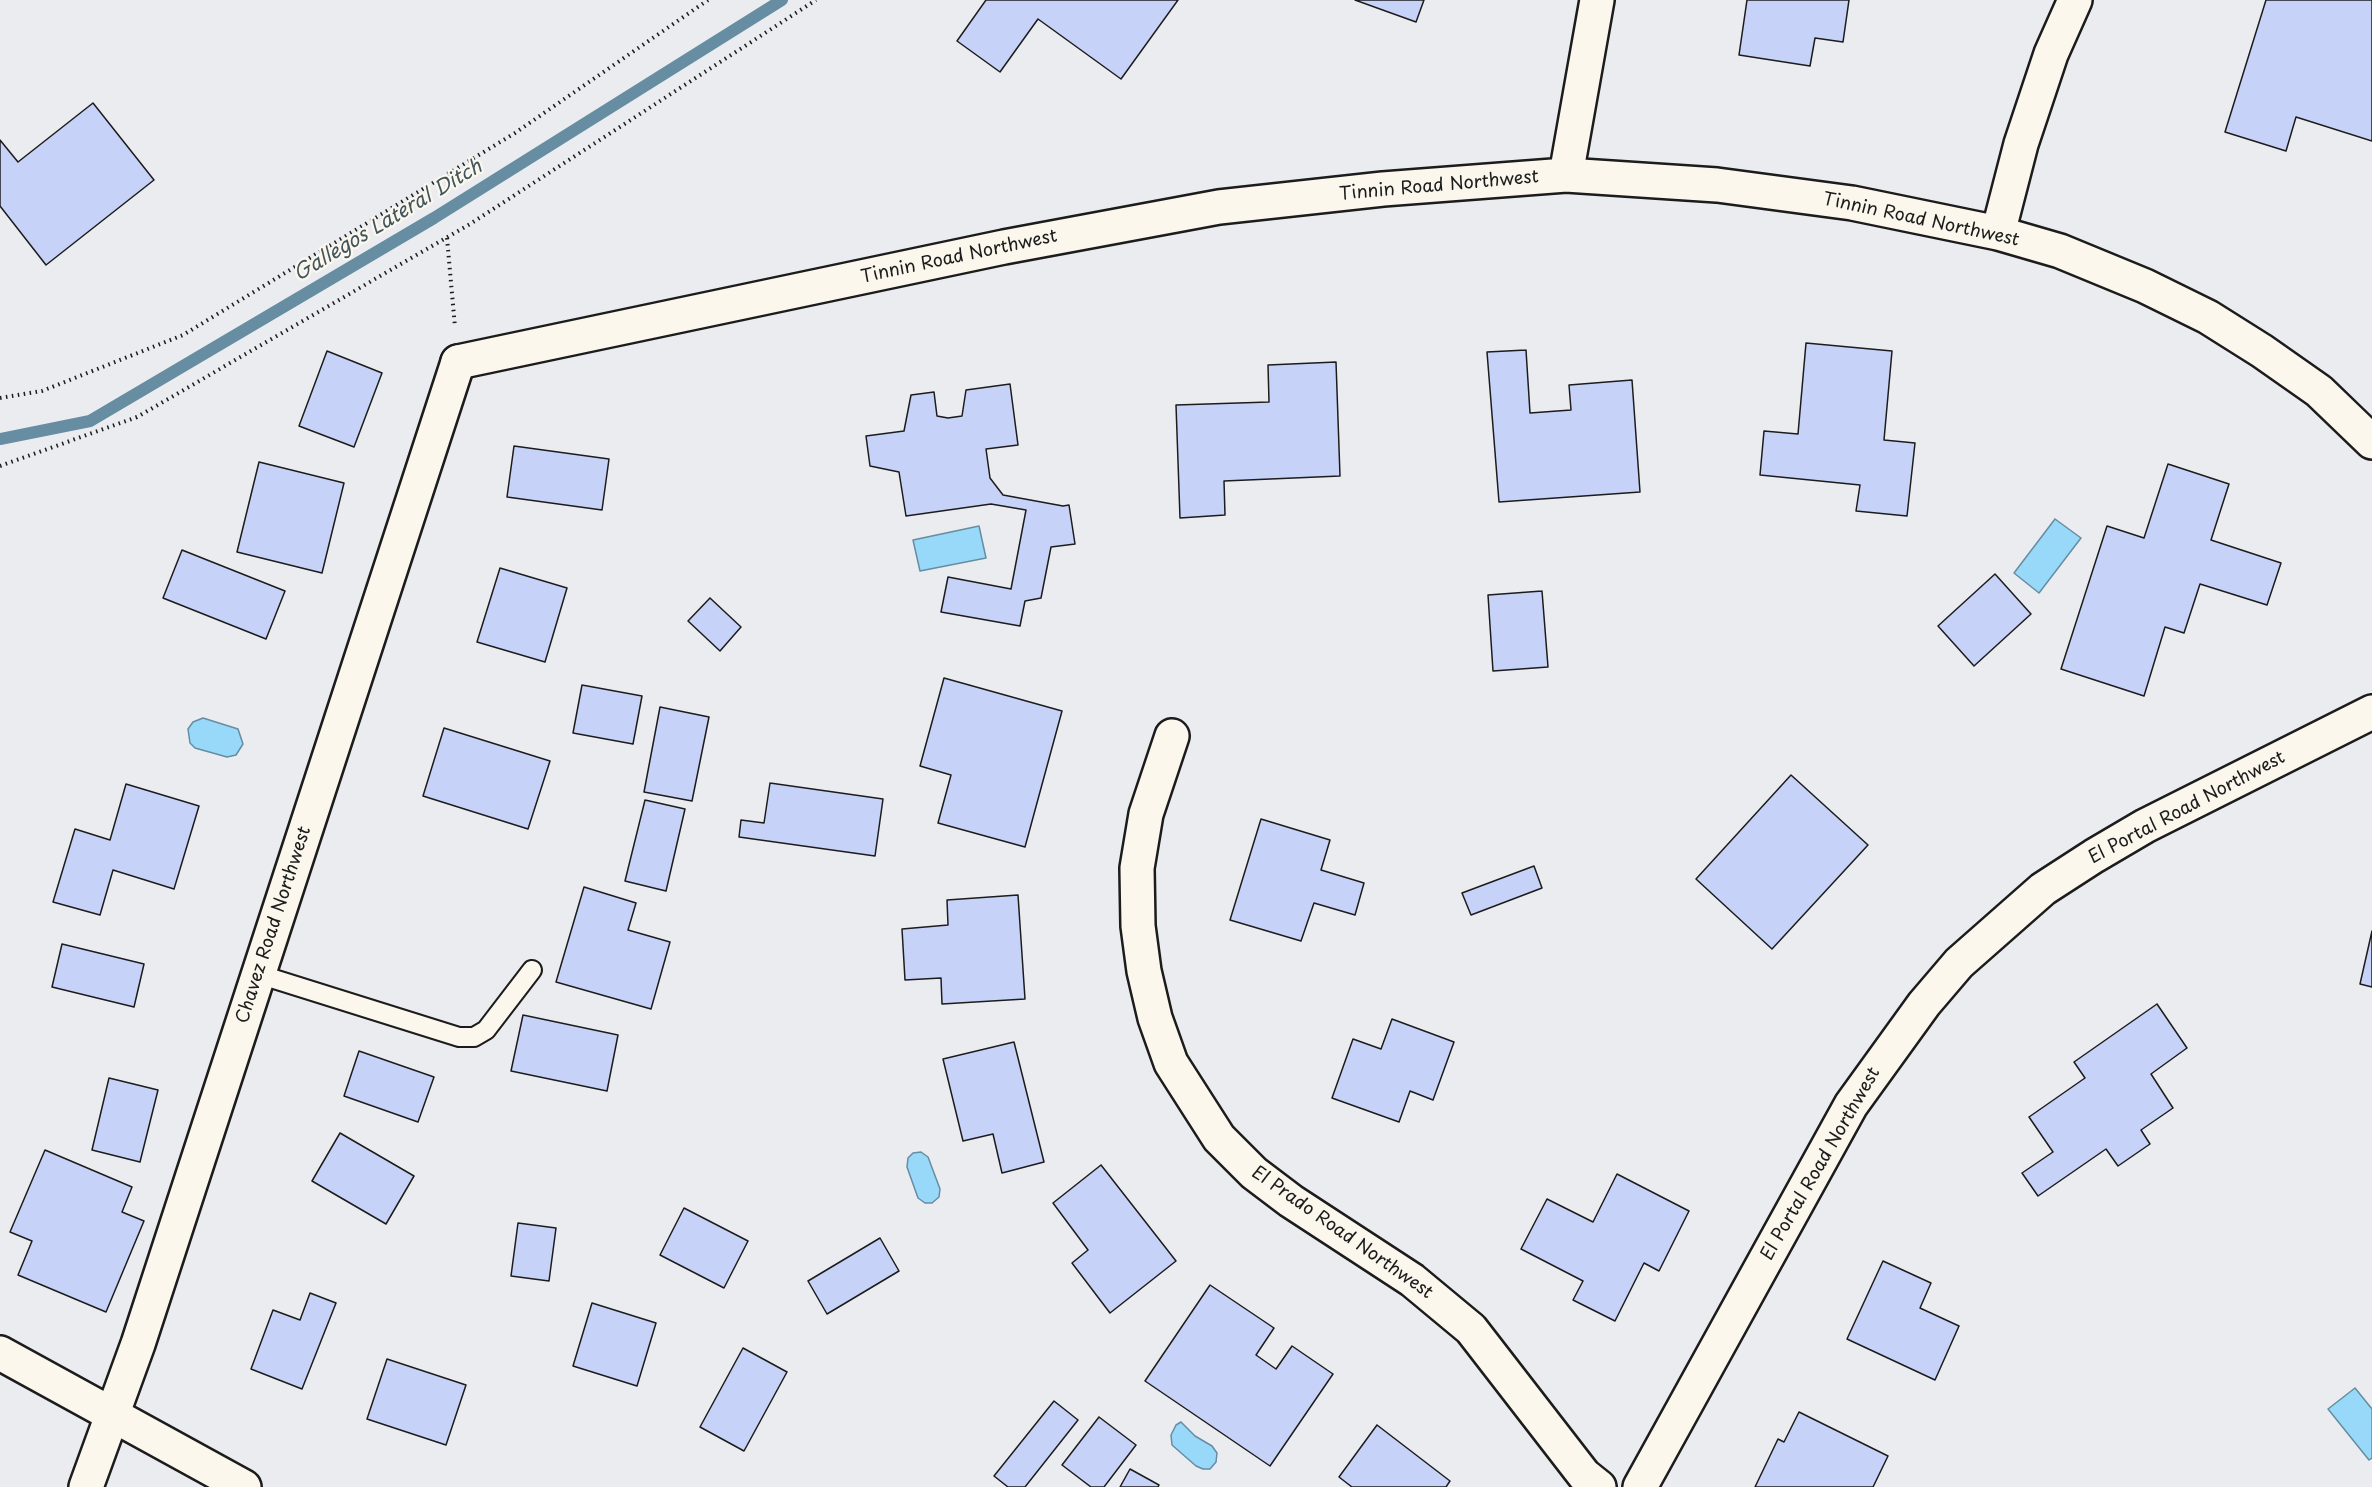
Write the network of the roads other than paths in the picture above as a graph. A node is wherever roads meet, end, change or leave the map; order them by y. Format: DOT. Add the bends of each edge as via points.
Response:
graph roads {
  1 [pos="1597,0"];
  2 [pos="2075,0"];
  3 [pos="1566,175"];
  4 [pos="1998,233"];
  5 [pos="458,362"];
  6 [pos="2372,442"];
  7 [pos="2372,712"];
  8 [pos="1172,736"];
  9 [pos="532,969"];
  10 [pos="258,974"];
  11 [pos="0,1353"];
  12 [pos="113,1415"];
  13 [pos="86,1487"];
  14 [pos="244,1487"];
  15 [pos="1599,1487"];
  16 [pos="1640,1487"];
  1 -- 3 [label="street"];
  2 -- 4 [label="street" via="2051,54 2021,144"];
  3 -- 4 [label="street, Tinnin Road Northwest" via="1717,185 1841,201"];
  3 -- 5 [label="street, Tinnin Road Northwest" via="1220,207 1004,247"];
  4 -- 6 [label="street, Tinnin Road Northwest" via="2104,268 2208,317 2319,391"];
  5 -- 10 [label="street, Chavez Road Northwest"];
  7 -- 16 [label="street, El Portal Road Northwest" via="2145,826 2094,856 2043,889 1959,963 1924,1004 1851,1106"];
  8 -- 15 [label="street, El Prado Road Northwest" via="1146,814 1137,868 1137,926 1144,971 1155,1018 1172,1062 1219,1138 1254,1173 1412,1280 1471,1329 1584,1475"];
  9 -- 10 [label="lane" via="486,1030 474,1037 459,1037"];
  10 -- 12 [label="street, Chavez Road Northwest"];
  11 -- 12 [label="street"];
  12 -- 13 [label="street, Chavez Road Northwest"];
  12 -- 14 [label="street"];
}
